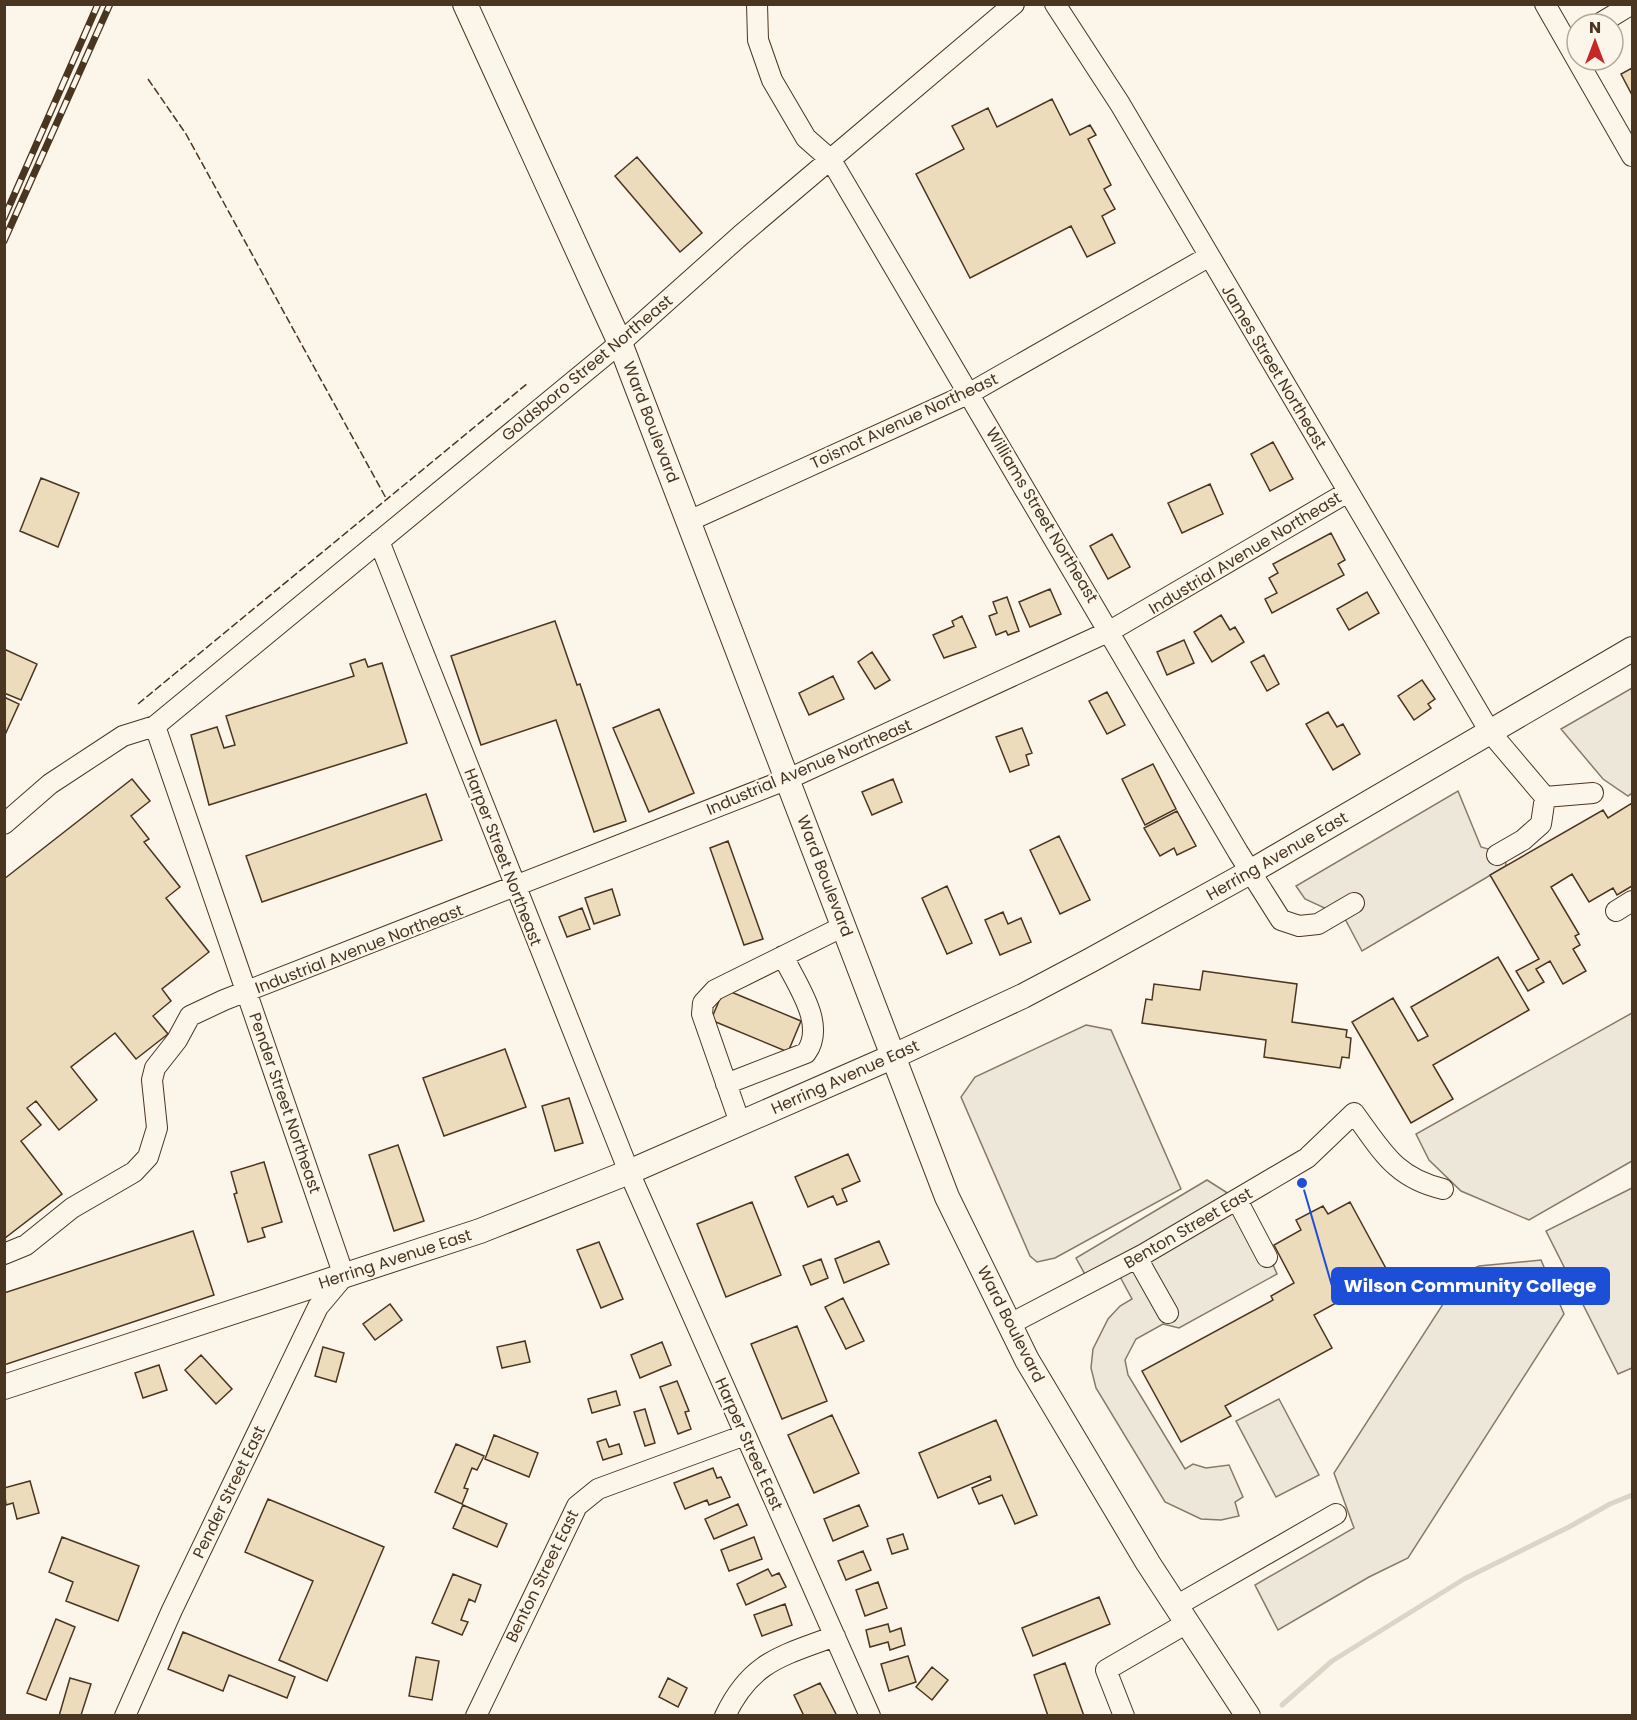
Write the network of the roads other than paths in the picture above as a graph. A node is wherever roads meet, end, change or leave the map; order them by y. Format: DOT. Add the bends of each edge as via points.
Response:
graph roads {
  1 [pos="465,4"];
  2 [pos="757,4"];
  3 [pos="1014,4"];
  4 [pos="1055,4"];
  5 [pos="1545,4"];
  6 [pos="1632,4"];
  7 [pos="1619,12"];
  8 [pos="1565,31"];
  9 [pos="1589,72"];
  10 [pos="1632,156"];
  11 [pos="831,160"];
  12 [pos="1208,257"];
  13 [pos="620,343"];
  14 [pos="970,393"];
  15 [pos="1348,492"];
  16 [pos="689,521"];
  17 [pos="379,541"];
  18 [pos="1110,631"];
  19 [pos="1632,649"];
  20 [pos="155,726"];
  21 [pos="1490,732"];
  22 [pos="788,779"];
  23 [pos="1593,794"];
  24 [pos="1545,797"];
  25 [pos="4,824"];
  26 [pos="1497,855"];
  27 [pos="1250,872"];
  28 [pos="516,887"];
  29 [pos="1354,903"];
  30 [pos="844,926"];
  31 [pos="783,956"];
  32 [pos="247,993"];
  33 [pos="894,1056"];
  34 [pos="726,1084"];
  35 [pos="740,1123"];
  36 [pos="629,1172"];
  37 [pos="1443,1189"];
  38 [pos="1237,1200"];
  39 [pos="4,1254"];
  40 [pos="1267,1257"];
  41 [pos="1137,1258"];
  42 [pos="344,1276"];
  43 [pos="1168,1313"];
  44 [pos="1010,1324"];
  45 [pos="4,1387"];
  46 [pos="745,1435"];
  47 [pos="1336,1514"];
  48 [pos="1181,1615"];
  49 [pos="835,1636"];
  50 [pos="125,1716"];
  51 [pos="476,1716"];
  52 [pos="725,1716"];
  53 [pos="870,1716"];
  54 [pos="1124,1716"];
  55 [pos="1248,1716"];
  1 -- 13 [label="main road, Ward Boulevard"];
  2 -- 11 [label="street, Williams Street Northeast" via="758,40 772,80 806,138"];
  3 -- 11 [label="street, Goldsboro Street Northeast"];
  4 -- 12 [label="street, James Street Northeast" via="1120,104"];
  5 -- 8 [label="street"];
  6 -- 7 [label="street"];
  9 -- 10 [label="street"];
  11 -- 13 [label="street, Goldsboro Street Northeast"];
  11 -- 14 [label="street, Williams Street Northeast"];
  12 -- 14 [label="street, Toisnot Avenue Northeast"];
  12 -- 15 [label="street, James Street Northeast"];
  13 -- 16 [label="main road, Ward Boulevard"];
  13 -- 17 [label="street, Goldsboro Street Northeast"];
  14 -- 16 [label="street, Toisnot Avenue Northeast"];
  14 -- 18 [label="street, Williams Street Northeast"];
  15 -- 18 [label="street, Industrial Avenue Northeast"];
  15 -- 21 [label="street, James Street Northeast"];
  16 -- 22 [label="main road, Ward Boulevard"];
  17 -- 20 [label="street, Goldsboro Street Northeast"];
  17 -- 28 [label="street, Harper Street Northeast"];
  18 -- 22 [label="street, Industrial Avenue Northeast"];
  18 -- 27 [label="street, Williams Street Northeast"];
  19 -- 21 [label="main road, Herring Avenue East"];
  20 -- 25 [label="street" via="123,736 50,784"];
  20 -- 32 [label="street, Pender Street Northeast"];
  21 -- 24 [label="street, James Street Northeast"];
  21 -- 27 [label="main road, Herring Avenue East"];
  22 -- 28 [label="street, Industrial Avenue Northeast"];
  22 -- 30 [label="main road, Ward Boulevard"];
  23 -- 24 [label="street"];
  24 -- 26 [label="street" via="1541,824"];
  27 -- 29 [label="street, Williams Street Northeast" via="1281,920 1299,926 1318,924"];
  27 -- 33 [label="main road, Herring Avenue East" via="1023,996"];
  28 -- 32 [label="street, Industrial Avenue Northeast"];
  28 -- 36 [label="street, Harper Street Northeast"];
  30 -- 31 [label="street"];
  30 -- 33 [label="main road, Ward Boulevard"];
  31 -- 34 [label="street" via="715,990 703,1003 702,1014"];
  31 -- 34 [label="street" via="813,1018 813,1043 806,1053"];
  32 -- 39 [label="street, Industrial Avenue Northeast" via="190,1016 155,1068 152,1080 157,1128 148,1157 134,1172 72,1208 26,1245"];
  32 -- 42 [label="street, Pender Street Northeast"];
  33 -- 35 [label="main road, Herring Avenue East"];
  33 -- 44 [label="main road, Ward Boulevard" via="947,1197"];
  34 -- 35 [label="street"];
  35 -- 36 [label="main road, Herring Avenue East"];
  36 -- 42 [label="main road, Herring Avenue East" via="480,1231"];
  36 -- 46 [label="street, Harper Street East"];
  37 -- 38 [label="street, Benton Street East" via="1420,1184 1395,1166 1354,1113 1307,1158"];
  38 -- 40 [label="street"];
  38 -- 41 [label="street, Benton Street East"];
  41 -- 43 [label="street"];
  41 -- 44 [label="street, Benton Street East"];
  42 -- 45 [label="main road, Herring Avenue East"];
  42 -- 50 [label="street, Pender Street East" via="318,1307"];
  44 -- 48 [label="main road, Ward Boulevard"];
  46 -- 49 [label="street, Harper Street East"];
  46 -- 51 [label="street, Benton Street East" via="598,1488 577,1506"];
  47 -- 48 [label="street"];
  48 -- 54 [label="street" via="1106,1670"];
  48 -- 55 [label="main road, Ward Boulevard"];
  49 -- 52 [label="street" via="771,1660 756,1671 731,1702"];
  49 -- 53 [label="street, Harper Street East"];
}
